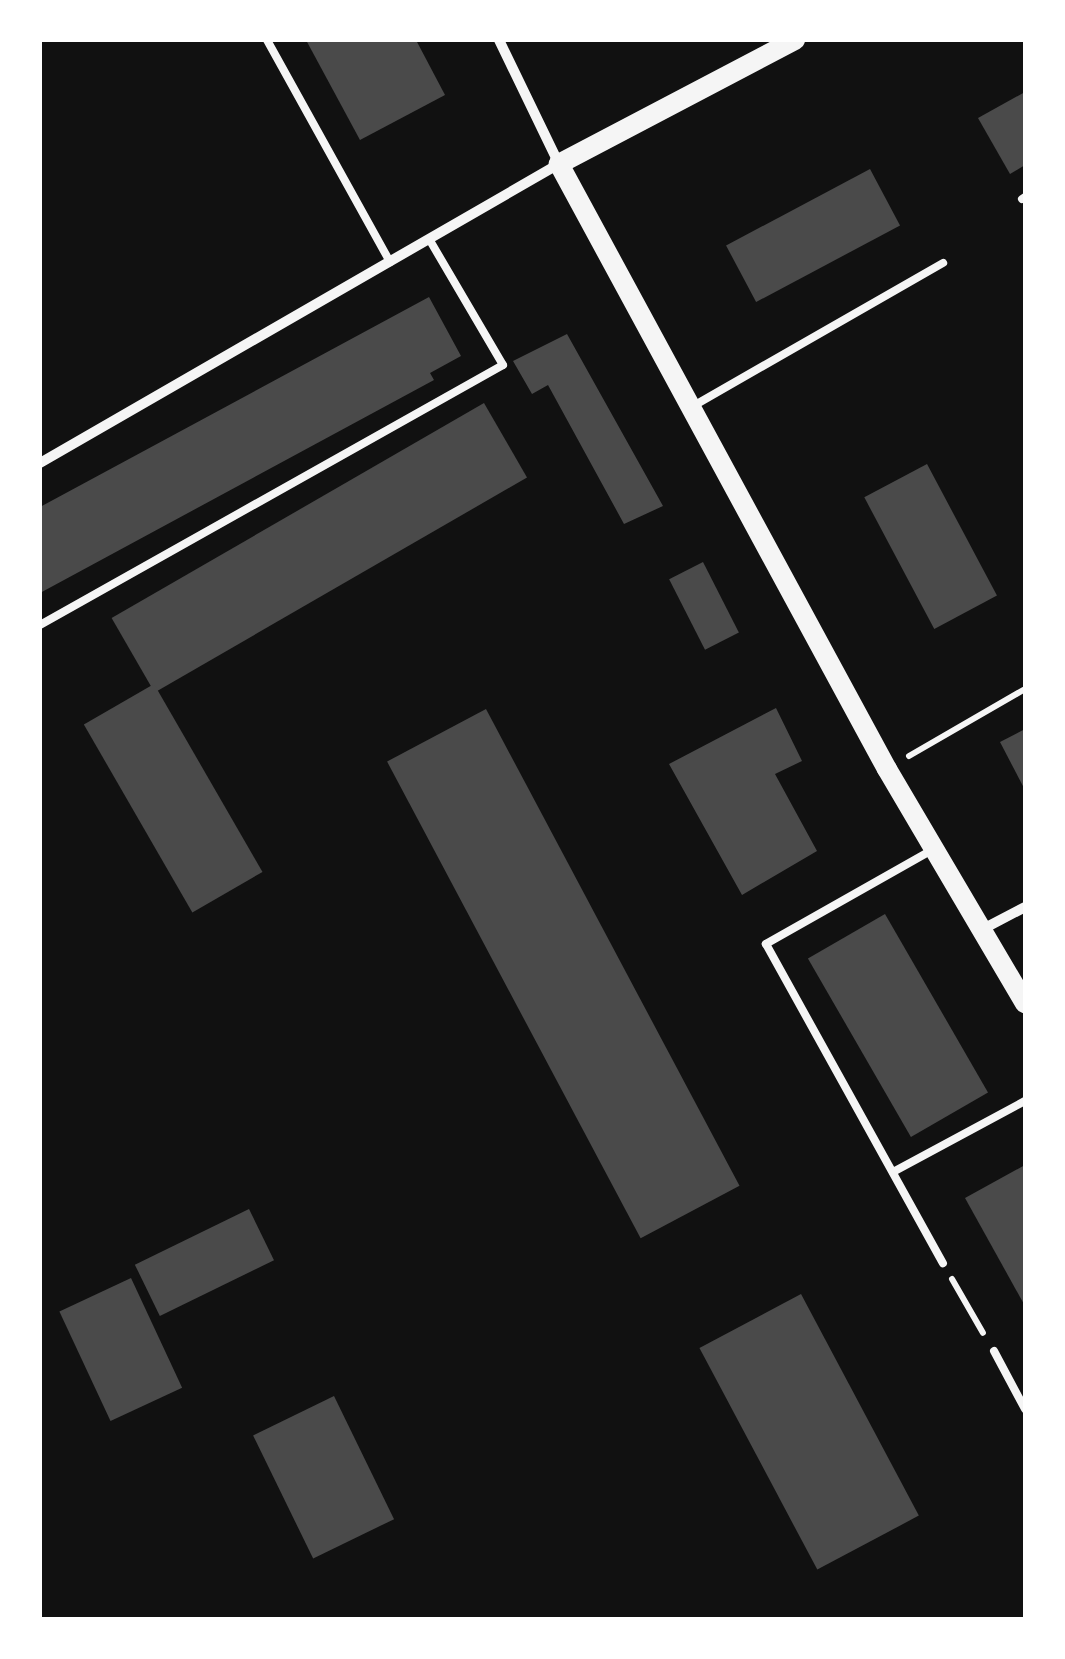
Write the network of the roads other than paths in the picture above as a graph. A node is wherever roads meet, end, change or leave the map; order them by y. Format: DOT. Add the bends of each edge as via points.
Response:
graph roads {
  1 [pos="268,40"];
  2 [pos="499,40"];
  3 [pos="796,40"];
  4 [pos="560,164"];
  5 [pos="429,238"];
  6 [pos="390,262"];
  7 [pos="943,263"];
  8 [pos="691,408"];
  9 [pos="40,463"];
  10 [pos="40,624"];
  11 [pos="934,850"];
  12 [pos="1025,908"];
  13 [pos="983,929"];
  14 [pos="1025,1002"];
  15 [pos="1025,1102"];
  16 [pos="892,1172"];
  17 [pos="943,1264"];
  18 [pos="994,1351"];
  19 [pos="1025,1409"];
  1 -- 6 [label="lane"];
  2 -- 4 [label="street"];
  3 -- 4 [label="main road"];
  4 -- 5 [label="street"];
  4 -- 8 [label="main road"];
  5 -- 6 [label="street"];
  5 -- 10 [label="lane" via="503,365"];
  6 -- 9 [label="street"];
  7 -- 8 [label="lane"];
  8 -- 11 [label="main road"];
  11 -- 13 [label="main road"];
  11 -- 16 [label="lane" via="766,944"];
  12 -- 13 [label="street"];
  13 -- 14 [label="main road"];
  15 -- 16 [label="lane"];
  16 -- 17 [label="lane"];
  18 -- 19 [label="lane"];
}
